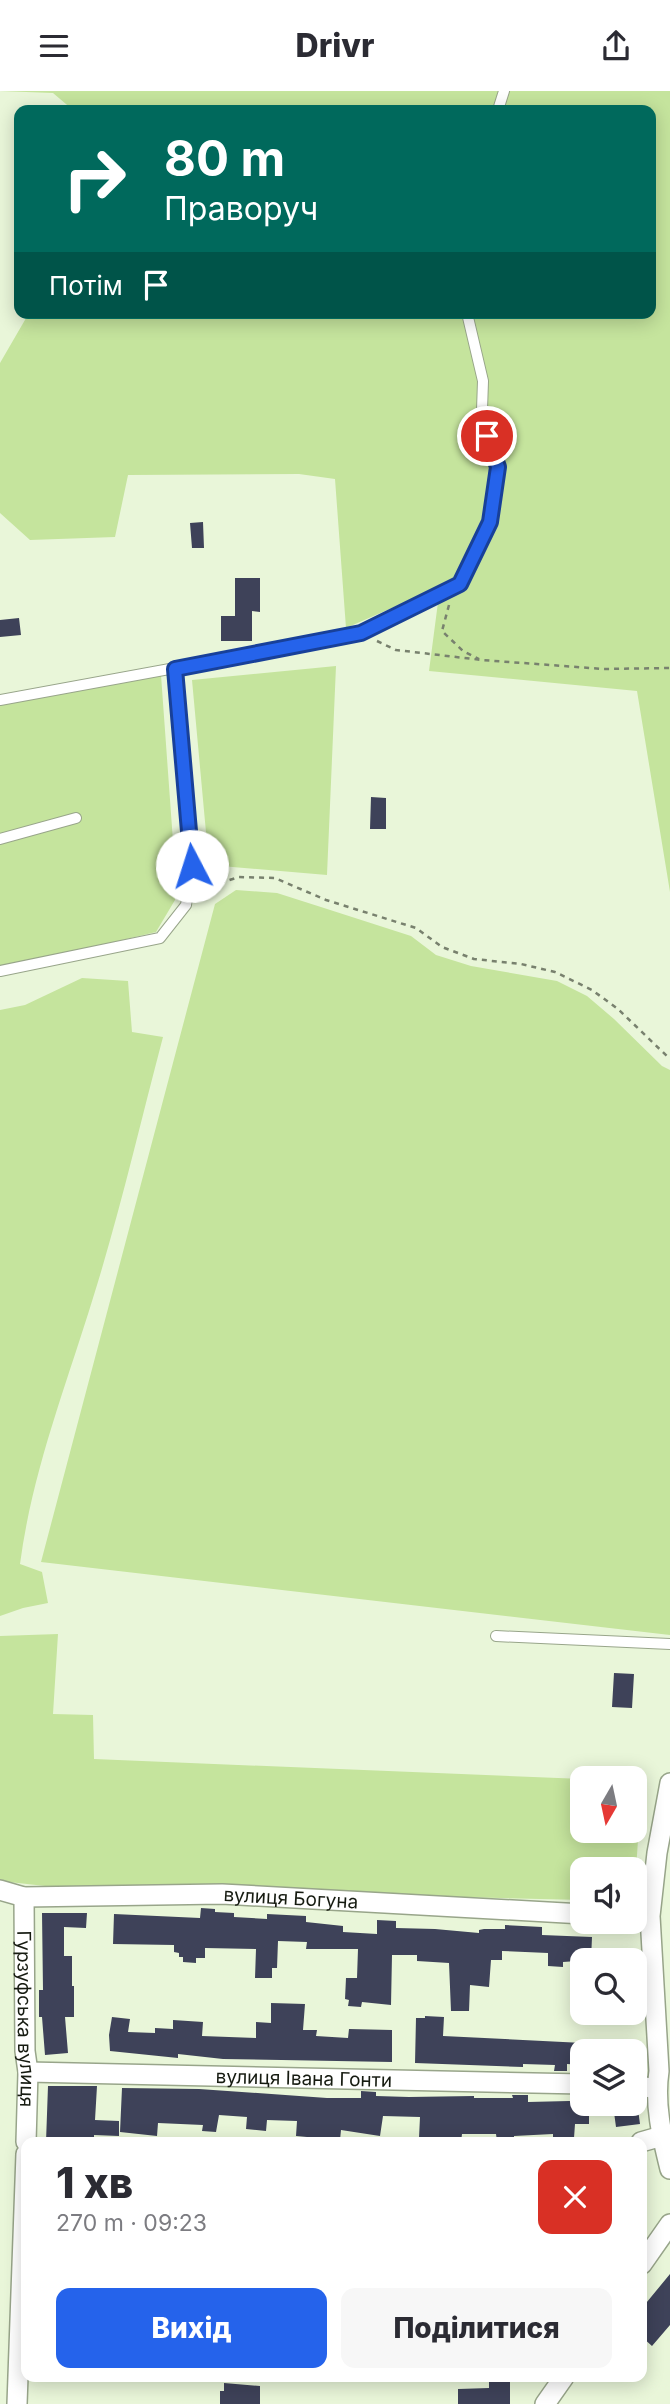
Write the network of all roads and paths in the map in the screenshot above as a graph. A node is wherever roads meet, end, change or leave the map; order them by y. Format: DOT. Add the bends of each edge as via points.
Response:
graph roads {
  1 [pos="468,319"];
  2 [pos="460,584"];
  3 [pos="361,633"];
  4 [pos="482,660"];
  5 [pos="670,668"];
  6 [pos="175,669"];
  7 [pos="0,700"];
  8 [pos="76,818"];
  9 [pos="0,839"];
  10 [pos="186,905"];
  11 [pos="0,971"];
  12 [pos="670,1059"];
  13 [pos="496,1636"];
  14 [pos="670,1644"];
  15 [pos="670,1783"];
  16 [pos="0,1891"];
  17 [pos="24,1897"];
  18 [pos="647,1899"];
  19 [pos="570,1913"];
  20 [pos="645,1934"];
  21 [pos="28,2072"];
  22 [pos="570,2084"];
  23 [pos="647,2087"];
  24 [pos="656,2089"];
  25 [pos="662,2136"];
  26 [pos="26,2137"];
  27 [pos="647,2140"];
  28 [pos="670,2169"];
  29 [pos="670,2224"];
  30 [pos="647,2257"];
  31 [pos="21,2337"];
  32 [pos="560,2382"];
  33 [pos="18,2404"];
  34 [pos="545,2404"];
  1 -- 2 [label="lane" via="483,381 487,436 498,467 490,522"];
  2 -- 3 [label="lane"];
  2 -- 4 [label="path" via="442,631 463,651"];
  3 -- 4 [label="path" via="396,650"];
  3 -- 6 [label="lane"];
  4 -- 5 [label="path" via="604,669"];
  6 -- 7 [label="lane"];
  6 -- 10 [label="lane" via="192,866"];
  8 -- 9 [label="lane"];
  10 -- 11 [label="lane" via="160,937"];
  10 -- 12 [label="path" via="207,887 239,877 275,878 326,900 416,927 442,947 474,959 555,972 618,1009"];
  13 -- 14 [label="lane"];
  15 -- 18 [label="street"];
  16 -- 17 [label="street, вулиця Богуна"];
  17 -- 19 [label="street, вулиця Богуна" via="222,1894"];
  17 -- 21 [label="street, Гурзуфська вулиця"];
  20 -- 24 [label="street" via="659,2071"];
  21 -- 22 [label="street, вулиця Івана Гонти"];
  21 -- 26 [label="street, Гурзуфська вулиця"];
  23 -- 24 [label="street"];
  24 -- 25 [label="street"];
  25 -- 27 [label="street"];
  25 -- 28 [label="street"];
  29 -- 30 [label="street"];
  31 -- 33 [label="street"];
  32 -- 34 [label="street"];
}
